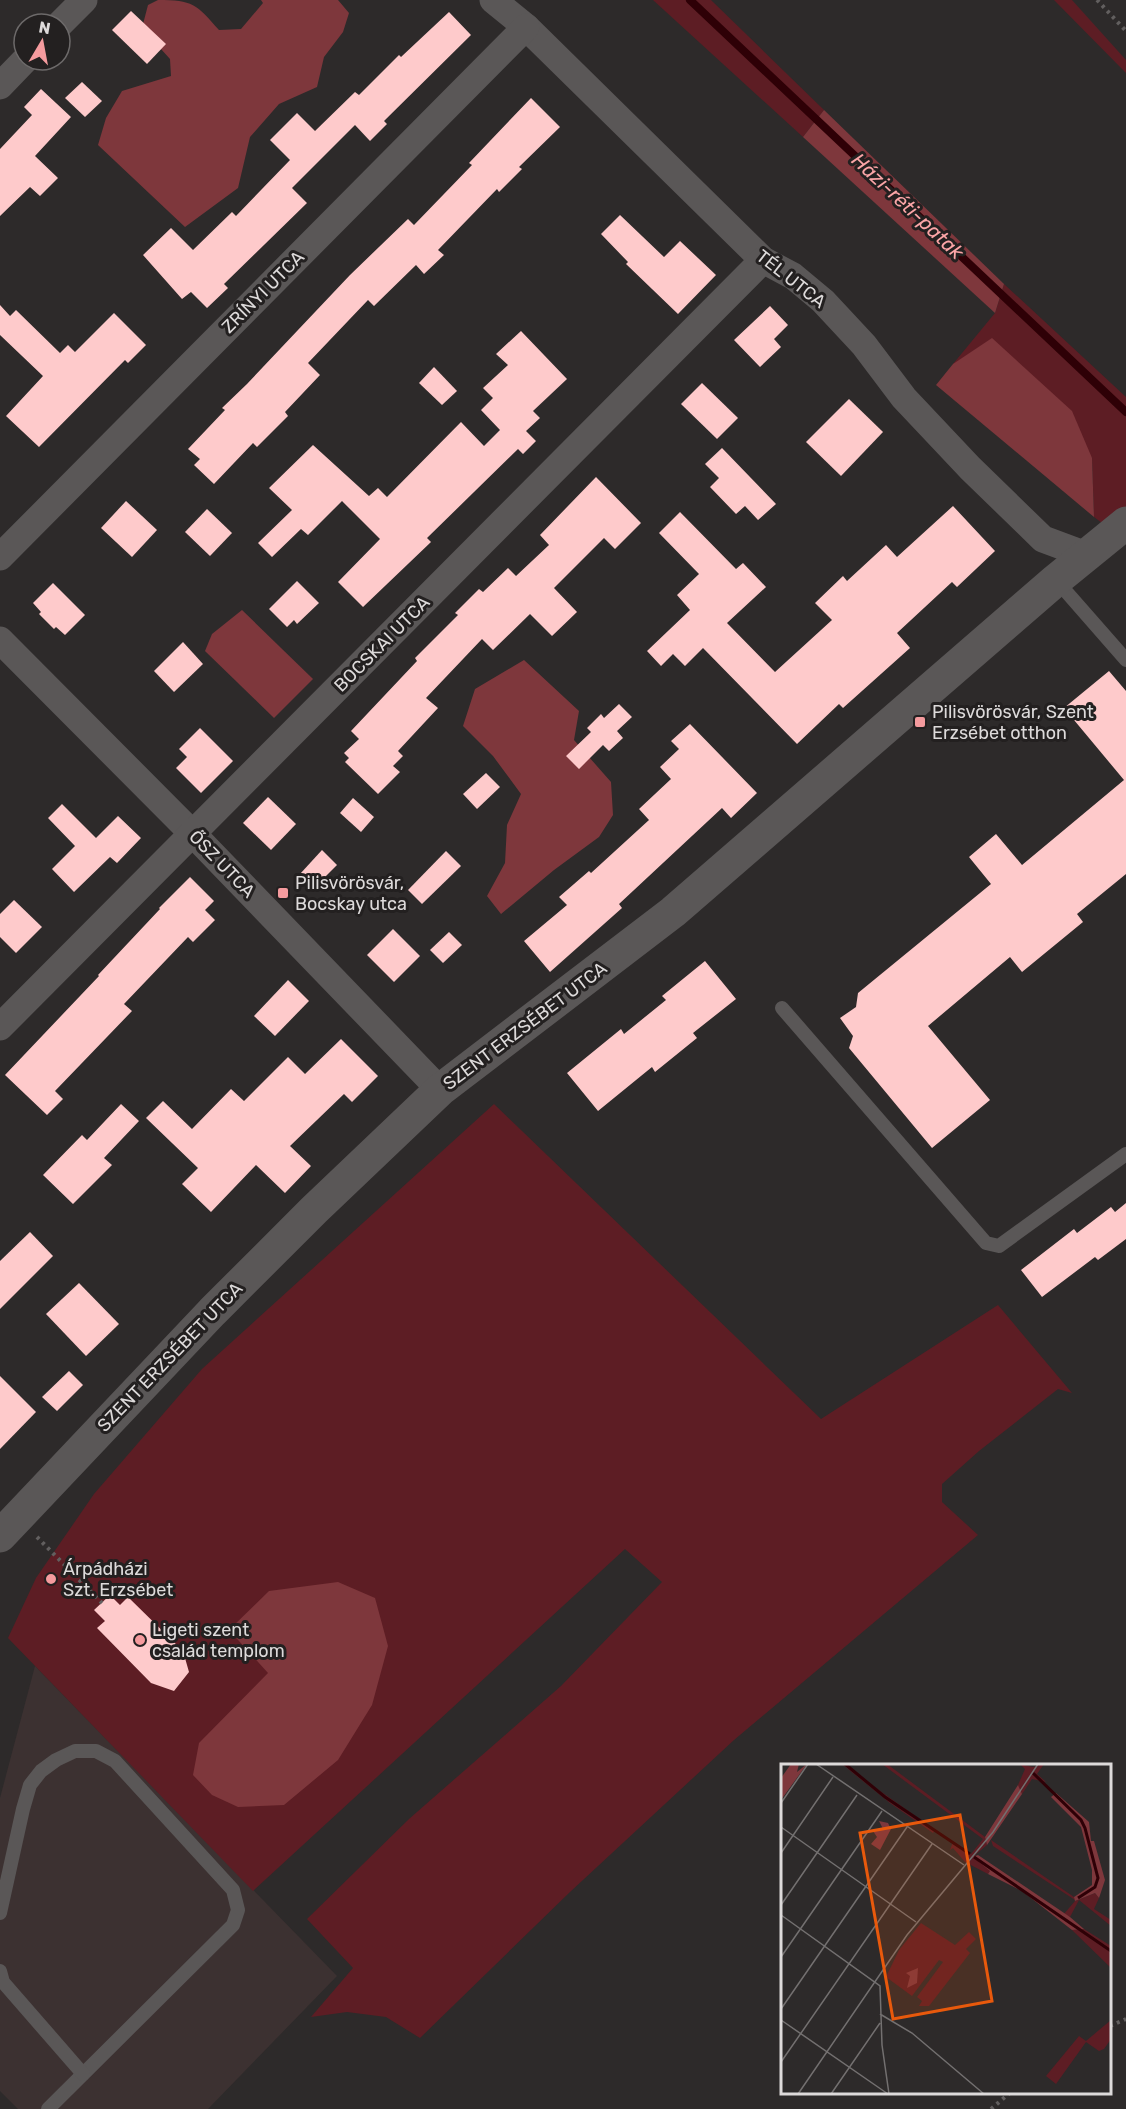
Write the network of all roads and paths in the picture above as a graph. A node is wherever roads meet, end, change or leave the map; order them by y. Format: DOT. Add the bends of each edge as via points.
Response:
graph roads {
  1 [pos="84,0"];
  2 [pos="494,0"];
  3 [pos="1097,0"];
  4 [pos="72,12"];
  5 [pos="526,27"];
  6 [pos="1126,31"];
  7 [pos="13,72"];
  8 [pos="0,86"];
  9 [pos="763,260"];
  10 [pos="1126,523"];
  11 [pos="1086,555"];
  12 [pos="0,557"];
  13 [pos="1056,580"];
  14 [pos="0,640"];
  15 [pos="1126,660"];
  16 [pos="193,834"];
  17 [pos="782,1008"];
  18 [pos="0,1027"];
  19 [pos="440,1090"];
  20 [pos="1126,1154"];
  21 [pos="0,1536"];
  22 [pos="36,1537"];
  23 [pos="102,1603"];
  24 [pos="0,1913"];
  25 [pos="0,1971"];
  26 [pos="1126,2019"];
  27 [pos="1111,2026"];
  28 [pos="83,2074"];
  29 [pos="1009,2094"];
  30 [pos="48,2109"];
  31 [pos="991,2109"];
  1 -- 4 [label="street"];
  2 -- 5 [label="street, TÉL UTCA"];
  3 -- 6 [label="path"];
  5 -- 9 [label="street, TÉL UTCA"];
  5 -- 12 [label="street, ZRÍNYI UTCA"];
  7 -- 8 [label="street"];
  9 -- 11 [label="street, TÉL UTCA" via="793,276 823,301 864,345 903,398 1043,539"];
  9 -- 16 [label="street, BOCSKAI UTCA"];
  10 -- 11 [label="street, SZENT ERZSÉBET UTCA"];
  11 -- 13 [label="street, SZENT ERZSÉBET UTCA"];
  13 -- 15 [label="lane"];
  13 -- 19 [label="street, SZENT ERZSÉBET UTCA" via="673,912"];
  14 -- 16 [label="street, ŐSZ UTCA"];
  16 -- 18 [label="street, BOCSKAI UTCA"];
  16 -- 19 [label="street, ŐSZ UTCA"];
  17 -- 20 [label="lane" via="986,1243 999,1246"];
  19 -- 21 [label="street, SZENT ERZSÉBET UTCA" via="212,1312"];
  22 -- 23 [label="path"];
  24 -- 28 [label="lane" via="30,1785 41,1771 75,1751 96,1751 115,1761 233,1890 237,1910 233,1925"];
  25 -- 28 [label="lane" via="3,1982"];
  26 -- 27 [label="path"];
  28 -- 30 [label="lane"];
  29 -- 31 [label="path"];
}
